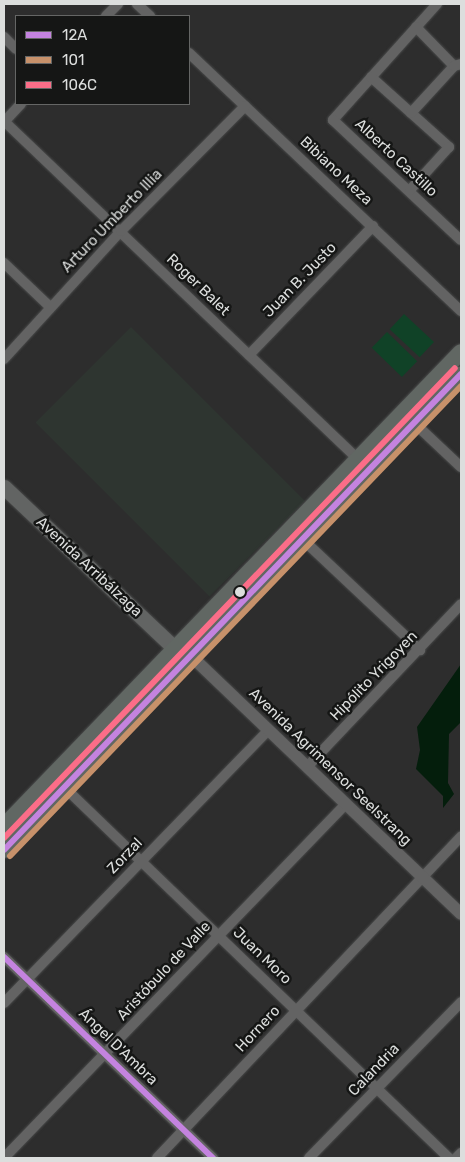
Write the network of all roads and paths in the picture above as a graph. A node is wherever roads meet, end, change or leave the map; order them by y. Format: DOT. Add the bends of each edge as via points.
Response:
graph roads {
  1 [pos="118,4"];
  2 [pos="137,4"];
  3 [pos="438,4"];
  4 [pos="107,15"];
  5 [pos="149,15"];
  6 [pos="416,27"];
  7 [pos="4,37"];
  8 [pos="15,48"];
  9 [pos="190,54"];
  10 [pos="458,65"];
  11 [pos="371,77"];
  12 [pos="20,105"];
  13 [pos="245,106"];
  14 [pos="411,113"];
  15 [pos="4,121"];
  16 [pos="410,190"];
  17 [pos="373,226"];
  18 [pos="121,231"];
  19 [pos="461,240"];
  20 [pos="4,263"];
  21 [pos="50,308"];
  22 [pos="461,311"];
  23 [pos="461,352"];
  24 [pos="249,355"];
  25 [pos="4,359"];
  26 [pos="461,374"];
  27 [pos="402,411"];
  28 [pos="415,423"];
  29 [pos="356,458"];
  30 [pos="461,467"];
  31 [pos="370,471"];
  32 [pos="4,487"];
  33 [pos="296,533"];
  34 [pos="461,604"];
  35 [pos="420,650"];
  36 [pos="181,651"];
  37 [pos="269,730"];
  38 [pos="307,767"];
  39 [pos="59,781"];
  40 [pos="346,804"];
  41 [pos="4,826"];
  42 [pos="461,836"];
  43 [pos="4,850"];
  44 [pos="142,860"];
  45 [pos="423,878"];
  46 [pos="461,914"];
  47 [pos="218,934"];
  48 [pos="4,957"];
  49 [pos="27,978"];
  50 [pos="461,1002"];
  51 [pos="4,1003"];
  52 [pos="297,1010"];
  53 [pos="104,1055"];
  54 [pos="377,1088"];
  55 [pos="184,1130"];
  56 [pos="461,1152"];
  57 [pos="4,1158"];
  58 [pos="157,1158"];
  59 [pos="213,1158"];
  60 [pos="309,1158"];
  61 [pos="448,1158"];
  62 [pos="456,1158"];
  1 -- 4 [label="street"];
  2 -- 5 [label="street"];
  3 -- 6 [label="street"];
  6 -- 10 [label="street"];
  6 -- 11 [label="street"];
  7 -- 8 [label="street"];
  9 -- 13 [label="street, Bibiano Meza"];
  10 -- 14 [label="street"];
  11 -- 14 [label="street"];
  11 -- 16 [label="street, Alberto Castillo" via="333,120"];
  12 -- 15 [label="street"];
  13 -- 17 [label="street, Bibiano Meza"];
  13 -- 18 [label="street, Arturo Umberto Illia"];
  14 -- 16 [label="street" via="449,147"];
  15 -- 18 [label="street, Roger Balet"];
  16 -- 19 [label="street, Alberto Castillo"];
  17 -- 22 [label="street, Bibiano Meza"];
  17 -- 24 [label="street, Juan B. Justo"];
  18 -- 21 [label="street, Arturo Umberto Illia"];
  18 -- 24 [label="street, Roger Balet"];
  20 -- 21 [label="street"];
  21 -- 25 [label="street, Arturo Umberto Illia"];
  23 -- 27 [label="main road"];
  24 -- 29 [label="street, Roger Balet"];
  26 -- 28 [label="main road"];
  27 -- 28 [label="street"];
  27 -- 29 [label="main road"];
  28 -- 30 [label="street"];
  28 -- 31 [label="main road"];
  29 -- 31 [label="street, Roger Balet"];
  29 -- 33 [label="main road"];
  31 -- 33 [label="main road"];
  32 -- 36 [label="main road, Avenida Arribálzaga"];
  33 -- 35 [label="street"];
  33 -- 36 [label="main road"];
  34 -- 35 [label="street, Hipólito Yrigoyen"];
  35 -- 38 [label="street, Hipólito Yrigoyen"];
  36 -- 37 [label="street, Avenida Agrimensor Seelstrang"];
  36 -- 39 [label="main road"];
  37 -- 38 [label="street, Avenida Agrimensor Seelstrang"];
  37 -- 44 [label="street, Zorzal"];
  38 -- 40 [label="street, Avenida Agrimensor Seelstrang"];
  39 -- 41 [label="main road"];
  39 -- 43 [label="main road"];
  39 -- 44 [label="street, Juan Moro"];
  40 -- 45 [label="street, Avenida Agrimensor Seelstrang"];
  40 -- 47 [label="street, Aristóbulo de Valle"];
  42 -- 45 [label="street, Hornero"];
  44 -- 47 [label="street, Juan Moro"];
  44 -- 49 [label="street, Zorzal"];
  45 -- 46 [label="street, Avenida Agrimensor Seelstrang"];
  45 -- 52 [label="street, Hornero"];
  47 -- 52 [label="street, Juan Moro"];
  47 -- 53 [label="street, Aristóbulo de Valle"];
  48 -- 49 [label="street, Ángel D'Ambra"];
  49 -- 51 [label="street, Zorzal"];
  49 -- 53 [label="street, Ángel D'Ambra"];
  50 -- 54 [label="street, Calandria"];
  52 -- 54 [label="street, Juan Moro"];
  52 -- 55 [label="street, Hornero"];
  53 -- 55 [label="street, Ángel D'Ambra"];
  53 -- 57 [label="street, Aristóbulo de Valle"];
  54 -- 60 [label="street, Calandria"];
  54 -- 61 [label="street, Juan Moro"];
  55 -- 58 [label="street, Hornero"];
  55 -- 59 [label="street, Ángel D'Ambra"];
  56 -- 62 [label="street"];
}
